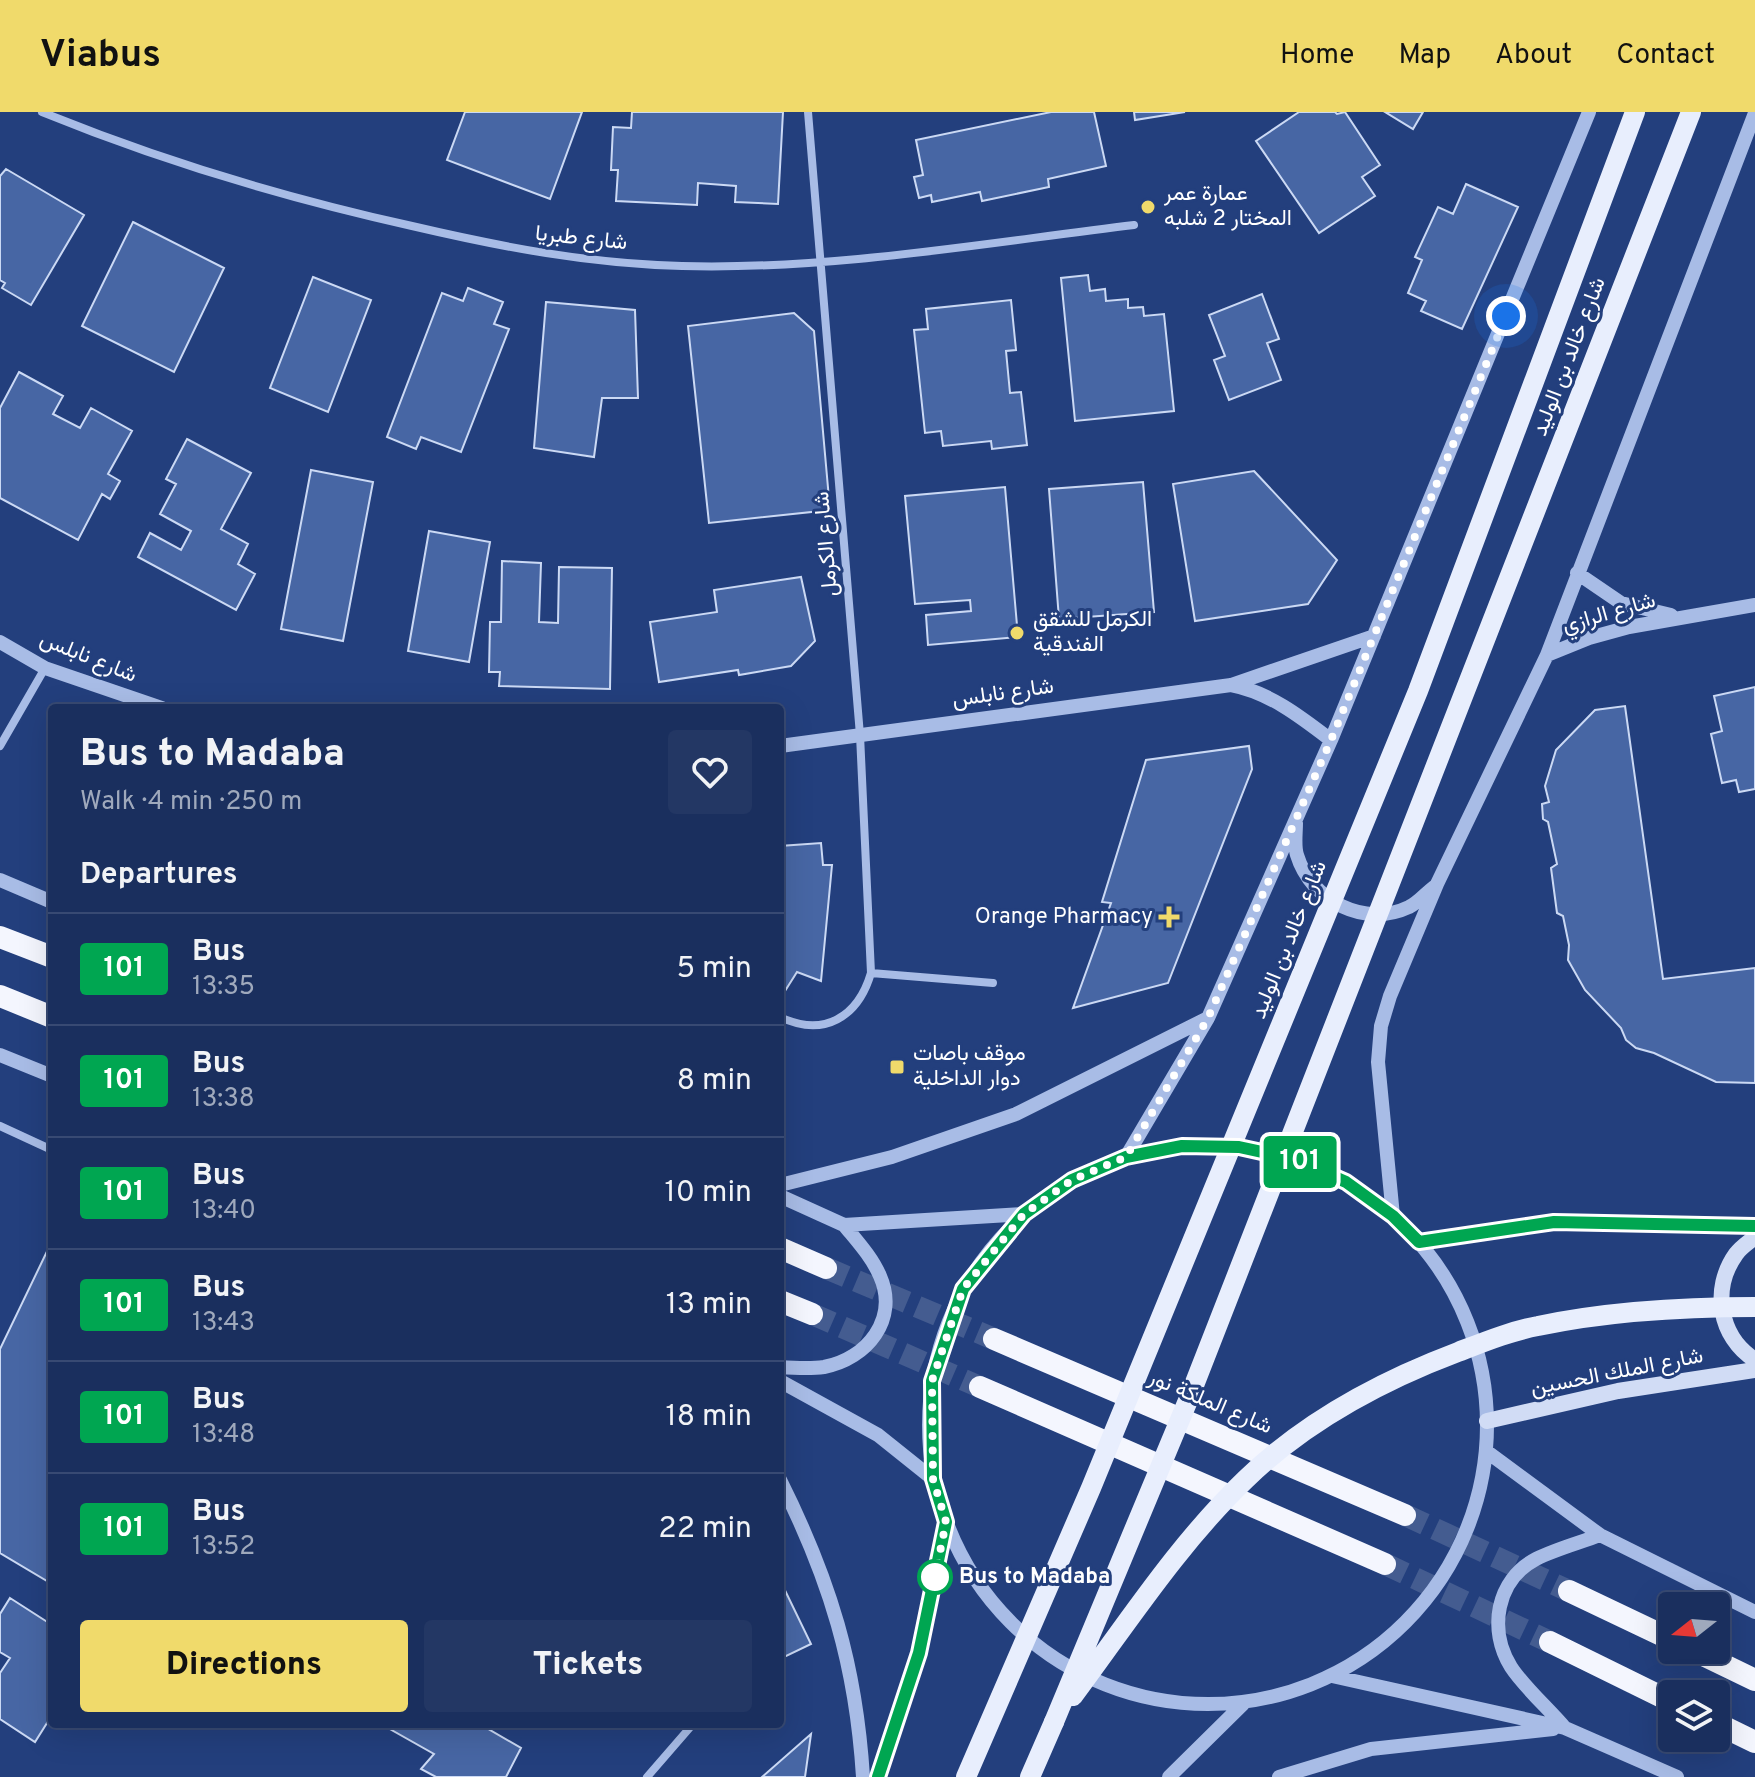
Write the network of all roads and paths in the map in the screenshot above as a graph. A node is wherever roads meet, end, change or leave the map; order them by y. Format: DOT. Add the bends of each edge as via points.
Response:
graph roads {
  1 [pos="42,112"];
  2 [pos="808,112"];
  3 [pos="1589,112"];
  4 [pos="1635,112"];
  5 [pos="1691,112"];
  6 [pos="1755,113"];
  7 [pos="1134,225"];
  8 [pos="822,263"];
  9 [pos="1577,573"];
  10 [pos="1755,605"];
  11 [pos="1683,617"];
  12 [pos="1374,636"];
  13 [pos="0,642"];
  14 [pos="1547,655"];
  15 [pos="45,668"];
  16 [pos="1231,685"];
  17 [pos="145,704"];
  18 [pos="860,735"];
  19 [pos="1331,740"];
  20 [pos="784,745"];
  21 [pos="0,746"];
  22 [pos="1296,819"];
  23 [pos="0,880"];
  24 [pos="1437,884"];
  25 [pos="48,900"];
  26 [pos="0,937"];
  27 [pos="48,955"];
  28 [pos="871,973"];
  29 [pos="993,983"];
  30 [pos="0,996"];
  31 [pos="48,1015"];
  32 [pos="1208,1018"];
  33 [pos="784,1019"];
  34 [pos="0,1055"];
  35 [pos="48,1074"];
  36 [pos="0,1126"];
  37 [pos="48,1148"];
  38 [pos="1126,1157"];
  39 [pos="784,1184"];
  40 [pos="784,1198"];
  41 [pos="1024,1214"];
  42 [pos="1393,1216"];
  43 [pos="844,1225"];
  44 [pos="1755,1226"];
  45 [pos="1755,1237"];
  46 [pos="1419,1242"];
  47 [pos="784,1250"];
  48 [pos="826,1268"];
  49 [pos="784,1303"];
  50 [pos="1755,1307"];
  51 [pos="812,1314"];
  52 [pos="994,1339"];
  53 [pos="1755,1360"];
  54 [pos="784,1367"];
  55 [pos="1755,1370"];
  56 [pos="784,1383"];
  57 [pos="980,1387"];
  58 [pos="1487,1421"];
  59 [pos="1486,1451"];
  60 [pos="933,1479"];
  61 [pos="784,1488"];
  62 [pos="1405,1515"];
  63 [pos="946,1522"];
  64 [pos="1600,1535"];
  65 [pos="1385,1564"];
  66 [pos="1569,1591"];
  67 [pos="1755,1612"];
  68 [pos="1658,1633"];
  69 [pos="1550,1642"];
  70 [pos="1722,1664"];
  71 [pos="1332,1676"];
  72 [pos="1755,1680"];
  73 [pos="1658,1695"];
  74 [pos="1243,1704"];
  75 [pos="1054,1722"];
  76 [pos="690,1728"];
  77 [pos="1565,1728"];
  78 [pos="1730,1730"];
  79 [pos="1755,1742"];
  80 [pos="647,1777"];
  81 [pos="863,1777"];
  82 [pos="878,1777"];
  83 [pos="966,1777"];
  84 [pos="1030,1777"];
  85 [pos="1169,1777"];
  86 [pos="1279,1777"];
  87 [pos="1677,1777"];
  1 -- 8 [label="street, شارع طبريا" via="128,147 328,207 512,249 683,266"];
  2 -- 8 [label="street, شارع الكرمل"];
  3 -- 12 [label="street, شارع خالد بن الوليد"];
  4 -- 83 [label="main road, شارع خالد بن الوليد, bridge" via="1418,691 1091,1488"];
  5 -- 75 [label="main road, شارع خالد بن الوليد, bridge" via="1189,1398"];
  6 -- 9 [label="street"];
  7 -- 8 [label="street, شارع طبريا"];
  8 -- 18 [label="street, شارع الكرمل"];
  9 -- 11 [label="street, شارع الرازي" via="1621,603"];
  9 -- 14 [label="street"];
  10 -- 11 [label="street, شارع الرازي"];
  11 -- 14 [label="street, شارع الرازي" via="1610,631"];
  12 -- 16 [label="street, شارع نابلس"];
  12 -- 19 [label="street, شارع خالد بن الوليد"];
  13 -- 15 [label="street, شارع نابلس"];
  14 -- 24 [label="street"];
  15 -- 17 [label="street, شارع نابلس"];
  15 -- 21 [label="street"];
  16 -- 18 [label="street, شارع نابلس"];
  16 -- 19 [label="street, شارع نابلس" via="1268,697"];
  18 -- 20 [label="street, شارع نابلس"];
  18 -- 28 [label="street, شارع الكرمل"];
  19 -- 22 [label="street, شارع خالد بن الوليد"];
  22 -- 24 [label="street" via="1297,854 1313,886 1341,908 1375,915 1410,907"];
  22 -- 32 [label="street, شارع خالد بن الوليد"];
  23 -- 25 [label="street"];
  24 -- 42 [label="street" via="1381,1026 1378,1062"];
  26 -- 27 [label="highway"];
  28 -- 29 [label="street"];
  28 -- 33 [label="street" via="865,994 851,1013 818,1026"];
  30 -- 31 [label="highway"];
  32 -- 38 [label="street, شارع خالد بن الوليد"];
  32 -- 39 [label="street" via="1016,1114 892,1157"];
  34 -- 35 [label="street"];
  36 -- 37 [label="street"];
  38 -- 41 [label="street" via="1072,1180"];
  38 -- 42 [label="street" via="1182,1146 1239,1147 1294,1159 1346,1182"];
  40 -- 43 [label="street"];
  41 -- 43 [label="street"];
  41 -- 60 [label="street" via="963,1289 954,1315 932,1381"];
  42 -- 46 [label="street"];
  43 -- 54 [label="street" via="881,1278 887,1308 880,1329 862,1351 842,1361 824,1367"];
  44 -- 46 [label="main road" via="1554,1222"];
  45 -- 53 [label="main road" via="1737,1252 1724,1277 1721,1304 1728,1331"];
  46 -- 58 [label="street" via="1456,1296 1479,1357"];
  47 -- 48 [label="highway"];
  49 -- 51 [label="highway"];
  50 -- 75 [label="main road, bridge" via="1639,1311 1537,1326 1413,1369 1364,1393 1290,1441 1246,1479 1177,1555"];
  52 -- 62 [label="highway, شارع الملكة نور"];
  55 -- 58 [label="main road, شارع الملك الحسين" via="1618,1391"];
  56 -- 60 [label="street" via="878,1435"];
  57 -- 65 [label="highway"];
  58 -- 59 [label="street"];
  59 -- 64 [label="street"];
  59 -- 71 [label="street" via="1471,1520 1438,1584 1392,1637"];
  60 -- 63 [label="street"];
  61 -- 81 [label="street" via="837,1617 850,1668"];
  63 -- 74 [label="street" via="974,1579 1014,1627 1063,1665 1120,1691 1166,1701"];
  63 -- 82 [label="street" via="919,1653"];
  64 -- 67 [label="street"];
  64 -- 77 [label="street" via="1535,1560 1511,1579 1500,1601 1498,1634 1511,1667"];
  66 -- 68 [label="highway"];
  69 -- 73 [label="highway"];
  70 -- 72 [label="highway"];
  71 -- 74 [label="street"];
  71 -- 77 [label="street"];
  74 -- 85 [label="street"];
  75 -- 84 [label="main road, شارع خالد بن الوليد"];
  76 -- 80 [label="street"];
  77 -- 86 [label="street" via="1371,1749"];
  77 -- 87 [label="street"];
  78 -- 79 [label="highway"];
}
